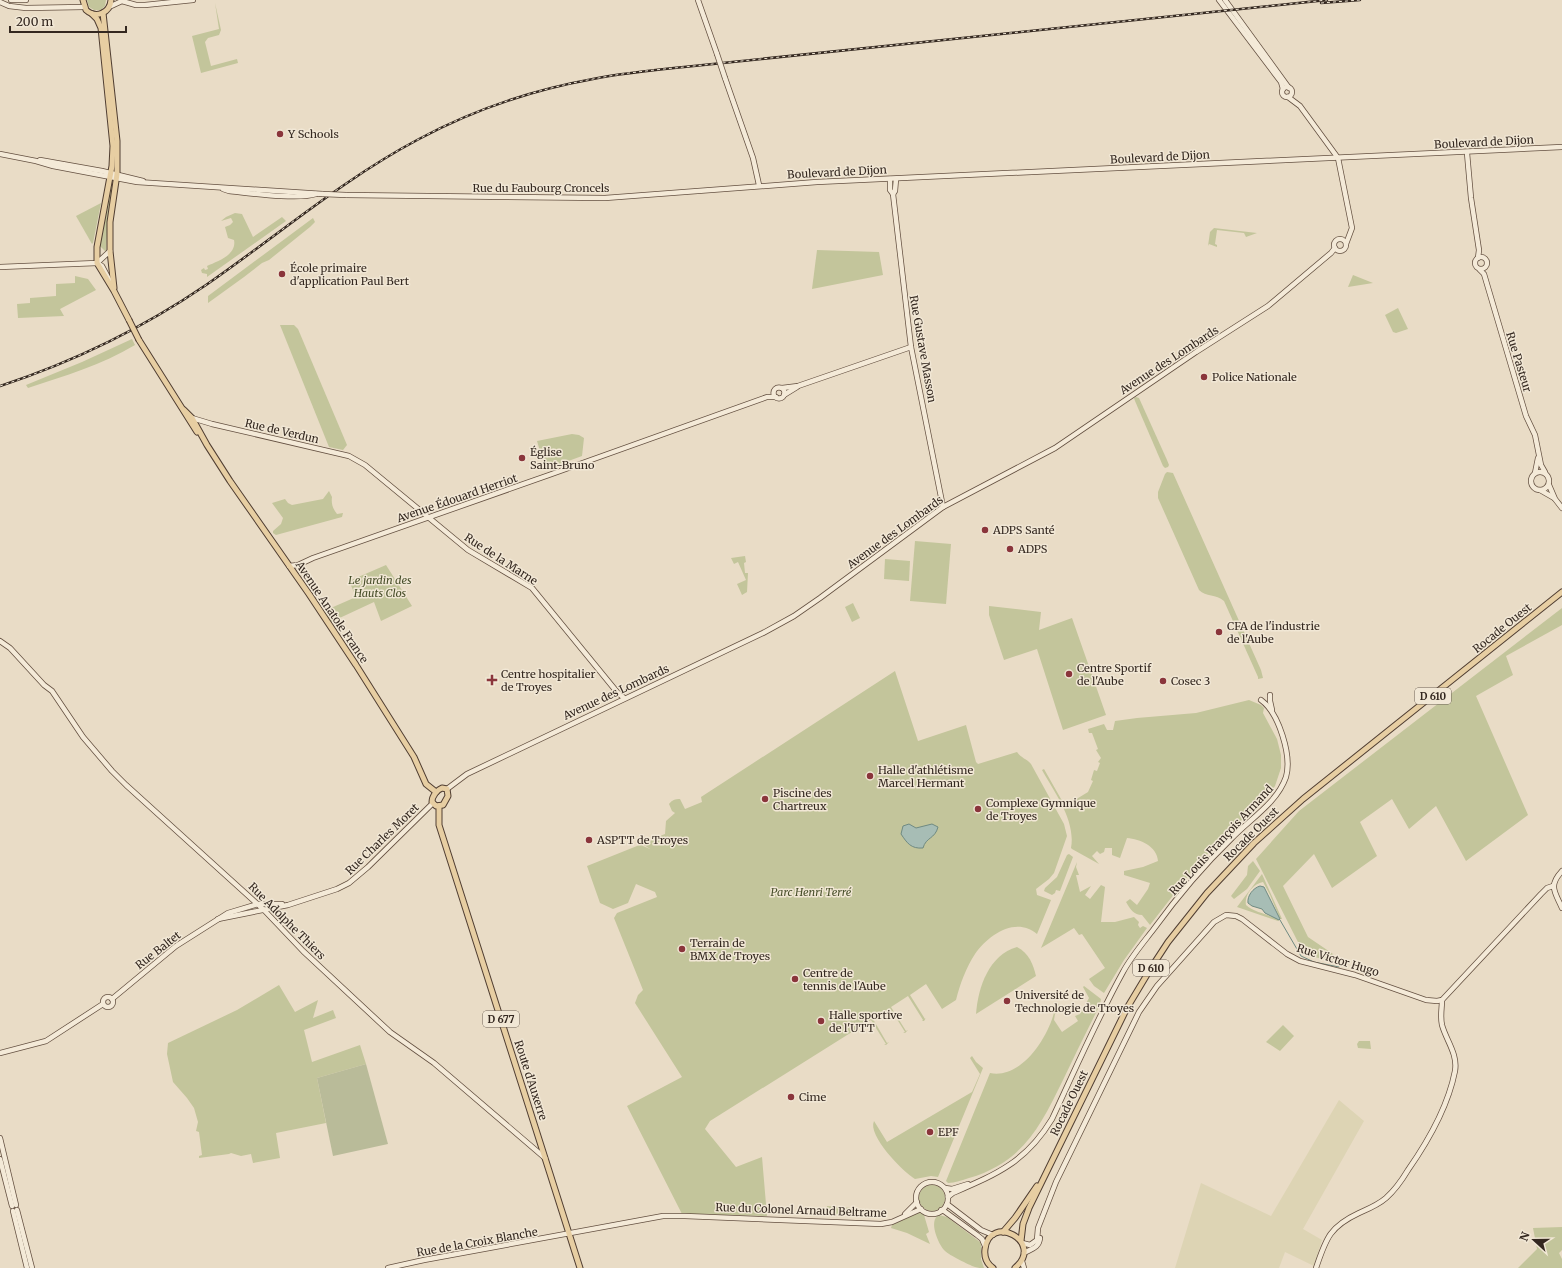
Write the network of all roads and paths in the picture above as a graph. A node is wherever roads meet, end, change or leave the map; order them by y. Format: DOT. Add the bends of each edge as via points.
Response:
graph roads {
  1 [pos="11,0"];
  2 [pos="26,0"];
  3 [pos="83,0"];
  4 [pos="111,0"];
  5 [pos="193,0"];
  6 [pos="698,0"];
  7 [pos="1219,0"];
  8 [pos="1225,0"];
  9 [pos="0,2"];
  10 [pos="84,7"];
  11 [pos="109,7"];
  12 [pos="103,13"];
  13 [pos="92,14"];
  14 [pos="1289,88"];
  15 [pos="1283,89"];
  16 [pos="1290,95"];
  17 [pos="1562,147"];
  18 [pos="1467,153"];
  19 [pos="0,154"];
  20 [pos="1338,158"];
  21 [pos="110,175"];
  22 [pos="116,176"];
  23 [pos="890,179"];
  24 [pos="896,179"];
  25 [pos="759,185"];
  26 [pos="893,194"];
  27 [pos="1344,242"];
  28 [pos="1336,249"];
  29 [pos="110,250"];
  30 [pos="97,252"];
  31 [pos="105,256"];
  32 [pos="1480,257"];
  33 [pos="97,263"];
  34 [pos="0,267"];
  35 [pos="1483,271"];
  36 [pos="114,291"];
  37 [pos="911,347"];
  38 [pos="798,386"];
  39 [pos="782,388"];
  40 [pos="775,390"];
  41 [pos="767,396"];
  42 [pos="784,396"];
  43 [pos="776,397"];
  44 [pos="192,421"];
  45 [pos="1539,455"];
  46 [pos="349,456"];
  47 [pos="1545,472"];
  48 [pos="1536,473"];
  49 [pos="1549,485"];
  50 [pos="1540,490"];
  51 [pos="1555,499"];
  52 [pos="943,506"];
  53 [pos="1562,508"];
  54 [pos="428,517"];
  55 [pos="289,566"];
  56 [pos="1562,592"];
  57 [pos="0,641"];
  58 [pos="1270,695"];
  59 [pos="624,698"];
  60 [pos="1261,700"];
  61 [pos="1274,717"];
  62 [pos="447,789"];
  63 [pos="436,792"];
  64 [pos="433,804"];
  65 [pos="439,806"];
  66 [pos="1562,871"];
  67 [pos="1553,886"];
  68 [pos="297,902"];
  69 [pos="258,904"];
  70 [pos="1562,908"];
  71 [pos="264,910"];
  72 [pos="218,919"];
  73 [pos="1442,1000"];
  74 [pos="0,1053"];
  75 [pos="0,1138"];
  76 [pos="528,1144"];
  77 [pos="541,1144"];
  78 [pos="546,1158"];
  79 [pos="0,1159"];
  80 [pos="1047,1170"];
  81 [pos="985,1179"];
  82 [pos="945,1188"];
  83 [pos="948,1197"];
  84 [pos="917,1202"];
  85 [pos="947,1204"];
  86 [pos="15,1208"];
  87 [pos="922,1209"];
  88 [pos="941,1210"];
  89 [pos="899,1218"];
  90 [pos="1040,1223"];
  91 [pos="1003,1232"];
  92 [pos="570,1233"];
  93 [pos="993,1235"];
  94 [pos="1021,1242"];
  95 [pos="985,1246"];
  96 [pos="1024,1253"];
  97 [pos="1022,1261"];
  98 [pos="988,1265"];
  99 [pos="27,1268"];
  100 [pos="32,1268"];
  101 [pos="388,1268"];
  102 [pos="580,1268"];
  103 [pos="993,1268"];
  104 [pos="1015,1268"];
  105 [pos="1024,1268"];
  106 [pos="1316,1268"];
  1 -- 2 [label="street"];
  3 -- 10 [label="main road"];
  4 -- 11 [label="main road"];
  5 -- 11 [label="street" via="145,5 122,1"];
  6 -- 25 [label="street, bridge" via="753,158"];
  7 -- 15 [label="street" via="1282,84"];
  8 -- 14 [label="street"];
  9 -- 10 [label="street" via="30,9"];
  10 -- 13 [label="main road"];
  11 -- 12 [label="main road"];
  12 -- 13 [label="main road"];
  12 -- 22 [label="main road" via="116,132"];
  13 -- 21 [label="main road" via="100,24 102,35 113,146"];
  14 -- 15 [label="street"];
  14 -- 16 [label="street"];
  15 -- 16 [label="street" via="1284,96"];
  16 -- 20 [label="street"];
  17 -- 18 [label="street, Boulevard de Dijon"];
  18 -- 20 [label="street, Boulevard de Dijon"];
  18 -- 32 [label="street"];
  19 -- 21 [label="street, Rue du Faubourg Croncels"];
  20 -- 24 [label="street, Boulevard de Dijon"];
  20 -- 27 [label="street" via="1352,232"];
  21 -- 22 [label="street, Rue du Faubourg Croncels"];
  21 -- 30 [label="main road"];
  22 -- 25 [label="street, Rue du Faubourg Croncels, bridge" via="137,182 346,195 605,198"];
  22 -- 29 [label="main road" via="110,215"];
  23 -- 24 [label="street, Boulevard de Dijon"];
  23 -- 25 [label="street, Boulevard de Dijon"];
  23 -- 26 [label="street, Rue Gustave Masson" via="890,190"];
  24 -- 26 [label="street, Rue Gustave Masson"];
  26 -- 37 [label="street, Rue Gustave Masson"];
  27 -- 28 [label="street" via="1343,250"];
  27 -- 28 [label="street" via="1335,241"];
  28 -- 52 [label="street, Avenue des Lombards" via="1268,306 1055,448"];
  29 -- 31 [label="street"];
  29 -- 36 [label="main road"];
  30 -- 31 [label="street" via="100,256"];
  30 -- 33 [label="main road"];
  31 -- 33 [label="street"];
  32 -- 35 [label="street" via="1488,262"];
  32 -- 35 [label="street" via="1475,264"];
  33 -- 34 [label="street"];
  33 -- 36 [label="main road, Avenue Anatole France"];
  35 -- 45 [label="street, Rue Pasteur"];
  36 -- 44 [label="main road, Avenue Anatole France, bridge" via="139,340"];
  37 -- 38 [label="street"];
  37 -- 52 [label="street, Rue Gustave Masson"];
  38 -- 39 [label="street"];
  38 -- 42 [label="street"];
  39 -- 40 [label="street" via="777,387"];
  39 -- 42 [label="street" via="785,390"];
  40 -- 41 [label="street, Avenue Édouard Herriot"];
  40 -- 43 [label="street"];
  41 -- 43 [label="street, Avenue Édouard Herriot"];
  41 -- 54 [label="street, Avenue Édouard Herriot" via="549,476"];
  42 -- 43 [label="street"];
  44 -- 46 [label="street, Rue de Verdun"];
  44 -- 55 [label="main road, Avenue Anatole France"];
  45 -- 47 [label="street, Rue Pasteur"];
  45 -- 48 [label="street, Rue Pasteur"];
  46 -- 54 [label="street, Rue de la Marne" via="365,465"];
  47 -- 48 [label="street"];
  47 -- 49 [label="street" via="1549,476"];
  48 -- 50 [label="street" via="1531,482"];
  49 -- 50 [label="street" via="1546,489"];
  49 -- 51 [label="street"];
  50 -- 51 [label="street"];
  51 -- 53 [label="street"];
  52 -- 59 [label="street, Avenue des Lombards" via="794,616"];
  54 -- 55 [label="street, Avenue Édouard Herriot" via="298,565"];
  54 -- 59 [label="street, Rue de la Marne" via="468,550 532,588"];
  55 -- 63 [label="main road, Avenue Anatole France" via="409,749 426,784"];
  56 -- 80 [label="main road, Rocade Ouest / D 610" via="1303,799 1254,843 1207,893 1150,968 1127,1008"];
  57 -- 69 [label="street, Rue Adolphe Thiers" via="52,691 83,737 112,771"];
  58 -- 61 [label="street"];
  59 -- 62 [label="street, Avenue des Lombards" via="467,774"];
  60 -- 61 [label="street"];
  61 -- 81 [label="street, Rue Louis François Armand" via="1284,738 1288,757 1286,777 1278,793 1184,889 1124,971 1044,1132 1009,1166"];
  62 -- 63 [label="main road" via="442,788"];
  62 -- 65 [label="main road" via="448,796 443,805"];
  63 -- 64 [label="main road" via="432,799"];
  64 -- 65 [label="main road"];
  64 -- 68 [label="street, Rue Charles Moret" via="354,880 337,889"];
  65 -- 77 [label="main road, Route d'Auxerre / D 677" via="439,825"];
  66 -- 67 [label="street"];
  67 -- 70 [label="street"];
  67 -- 73 [label="street" via="1541,894"];
  68 -- 69 [label="street, Rue Charles Moret"];
  68 -- 71 [label="street, Rue Charles Moret"];
  69 -- 71 [label="street, Rue Adolphe Thiers"];
  69 -- 72 [label="street, Rue Baltet" via="238,909"];
  71 -- 72 [label="street, Rue Baltet"];
  71 -- 76 [label="street, Rue Adolphe Thiers" via="390,1032 434,1063"];
  72 -- 74 [label="street, Rue Baltet" via="176,946 112,999 104,998 103,1004 46,1041"];
  73 -- 90 [label="street, Rue Victor Hugo" via="1426,1000 1352,974 1294,958 1242,918 1226,915 1214,922 1157,986 1140,1012 1063,1167"];
  73 -- 106 [label="street" via="1442,1025 1456,1061 1452,1084 1431,1134 1390,1194 1380,1203 1338,1225 1330,1234"];
  75 -- 86 [label="street"];
  76 -- 77 [label="street"];
  76 -- 78 [label="street, Rue Adolphe Thiers"];
  77 -- 78 [label="main road, Route d'Auxerre / D 677"];
  78 -- 92 [label="main road, Route d'Auxerre / D 677"];
  79 -- 86 [label="street"];
  80 -- 91 [label="main road, Rocade Ouest / D 610"];
  80 -- 94 [label="main road, Rocade Ouest / D 610" via="1022,1224"];
  81 -- 82 [label="street"];
  81 -- 83 [label="street"];
  82 -- 83 [label="street"];
  82 -- 84 [label="street" via="937,1182 927,1183 920,1188"];
  83 -- 85 [label="street"];
  84 -- 87 [label="street"];
  84 -- 89 [label="street"];
  85 -- 88 [label="street"];
  85 -- 93 [label="street" via="981,1230"];
  86 -- 99 [label="street"];
  86 -- 100 [label="street"];
  87 -- 88 [label="street" via="930,1213"];
  87 -- 89 [label="street, Rue du Colonel Arnaud Beltrame"];
  88 -- 95 [label="street" via="982,1239"];
  89 -- 92 [label="street, Rue du Colonel Arnaud Beltrame" via="881,1224 678,1216"];
  90 -- 94 [label="street, Rue Victor Hugo" via="1035,1243 1030,1245"];
  90 -- 96 [label="street, Rue Victor Hugo" via="1039,1244"];
  91 -- 93 [label="main road"];
  91 -- 94 [label="main road" via="1013,1234"];
  92 -- 101 [label="street, Rue de la Croix Blanche"];
  92 -- 102 [label="main road, Route d'Auxerre / D 677"];
  93 -- 95 [label="main road"];
  94 -- 96 [label="main road, Rocade Ouest"];
  95 -- 98 [label="main road"];
  96 -- 97 [label="main road"];
  97 -- 104 [label="main road"];
  97 -- 105 [label="street"];
  98 -- 103 [label="main road"];
}
